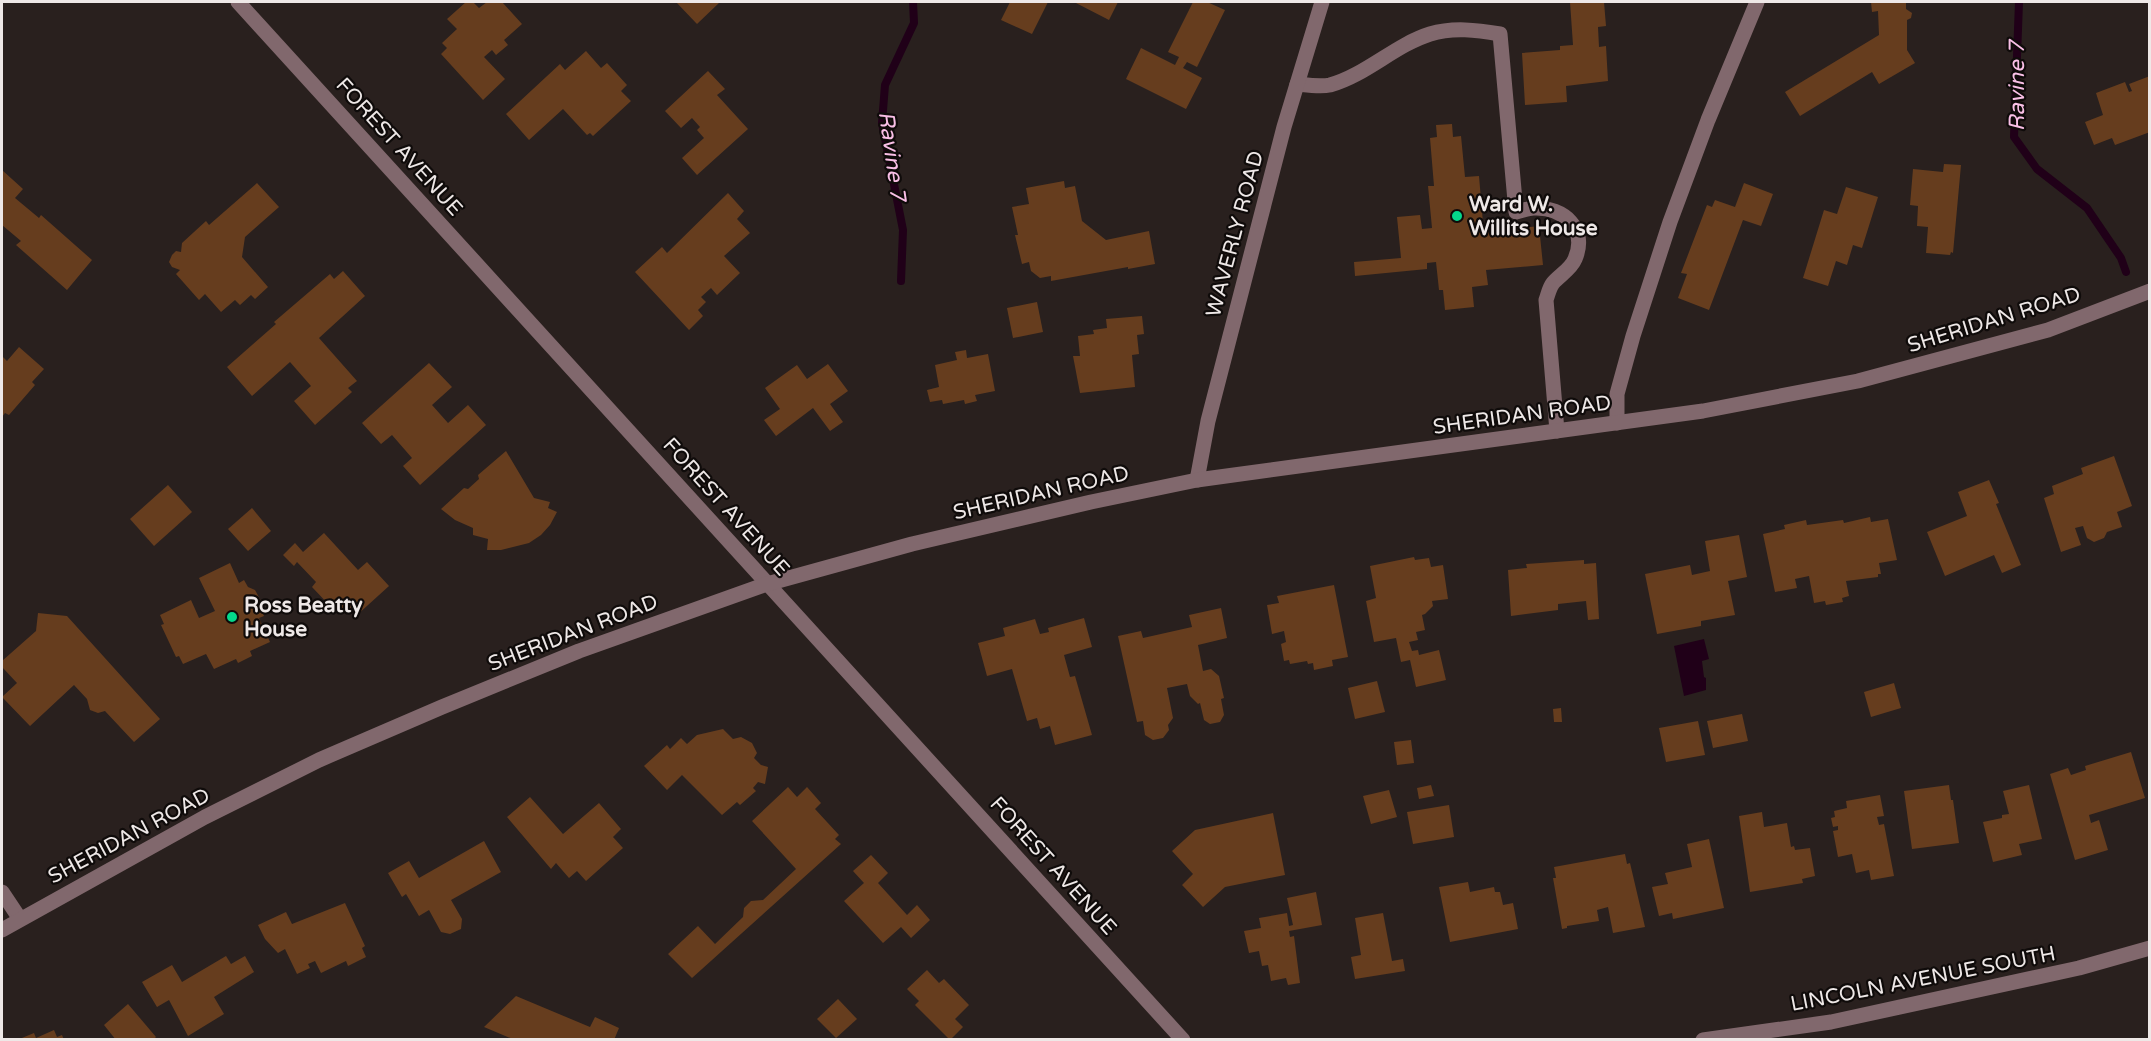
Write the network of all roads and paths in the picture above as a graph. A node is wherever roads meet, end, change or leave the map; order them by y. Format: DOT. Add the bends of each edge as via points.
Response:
graph roads {
  1 [pos="238,2"];
  2 [pos="1322,2"];
  3 [pos="1757,2"];
  4 [pos="1297,84"];
  5 [pos="2150,291"];
  6 [pos="1617,423"];
  7 [pos="1557,431"];
  8 [pos="1197,480"];
  9 [pos="767,584"];
  10 [pos="2,892"];
  11 [pos="20,919"];
  12 [pos="2,930"];
  13 [pos="2150,948"];
  14 [pos="1183,1040"];
  15 [pos="1703,1040"];
  1 -- 9 [label="street, FOREST AVENUE"];
  2 -- 4 [label="street, WAVERLY ROAD"];
  3 -- 6 [label="street" via="1670,222 1617,394"];
  4 -- 7 [label="street" via="1328,86 1430,34 1477,30 1500,34 1516,212 1535,208 1552,211 1568,218 1579,235 1574,262 1551,285 1546,300"];
  4 -- 8 [label="street, WAVERLY ROAD" via="1208,421"];
  5 -- 6 [label="street, SHERIDAN ROAD" via="2048,330 1858,381"];
  6 -- 7 [label="street, SHERIDAN ROAD"];
  7 -- 8 [label="street, SHERIDAN ROAD"];
  8 -- 9 [label="street, SHERIDAN ROAD" via="912,543"];
  9 -- 11 [label="street, SHERIDAN ROAD" via="579,651 319,760"];
  9 -- 14 [label="street, FOREST AVENUE"];
  10 -- 11 [label="street"];
  11 -- 12 [label="street, SHERIDAN ROAD"];
  13 -- 15 [label="street, LINCOLN AVENUE SOUTH" via="2079,968 1831,1022"];
}
